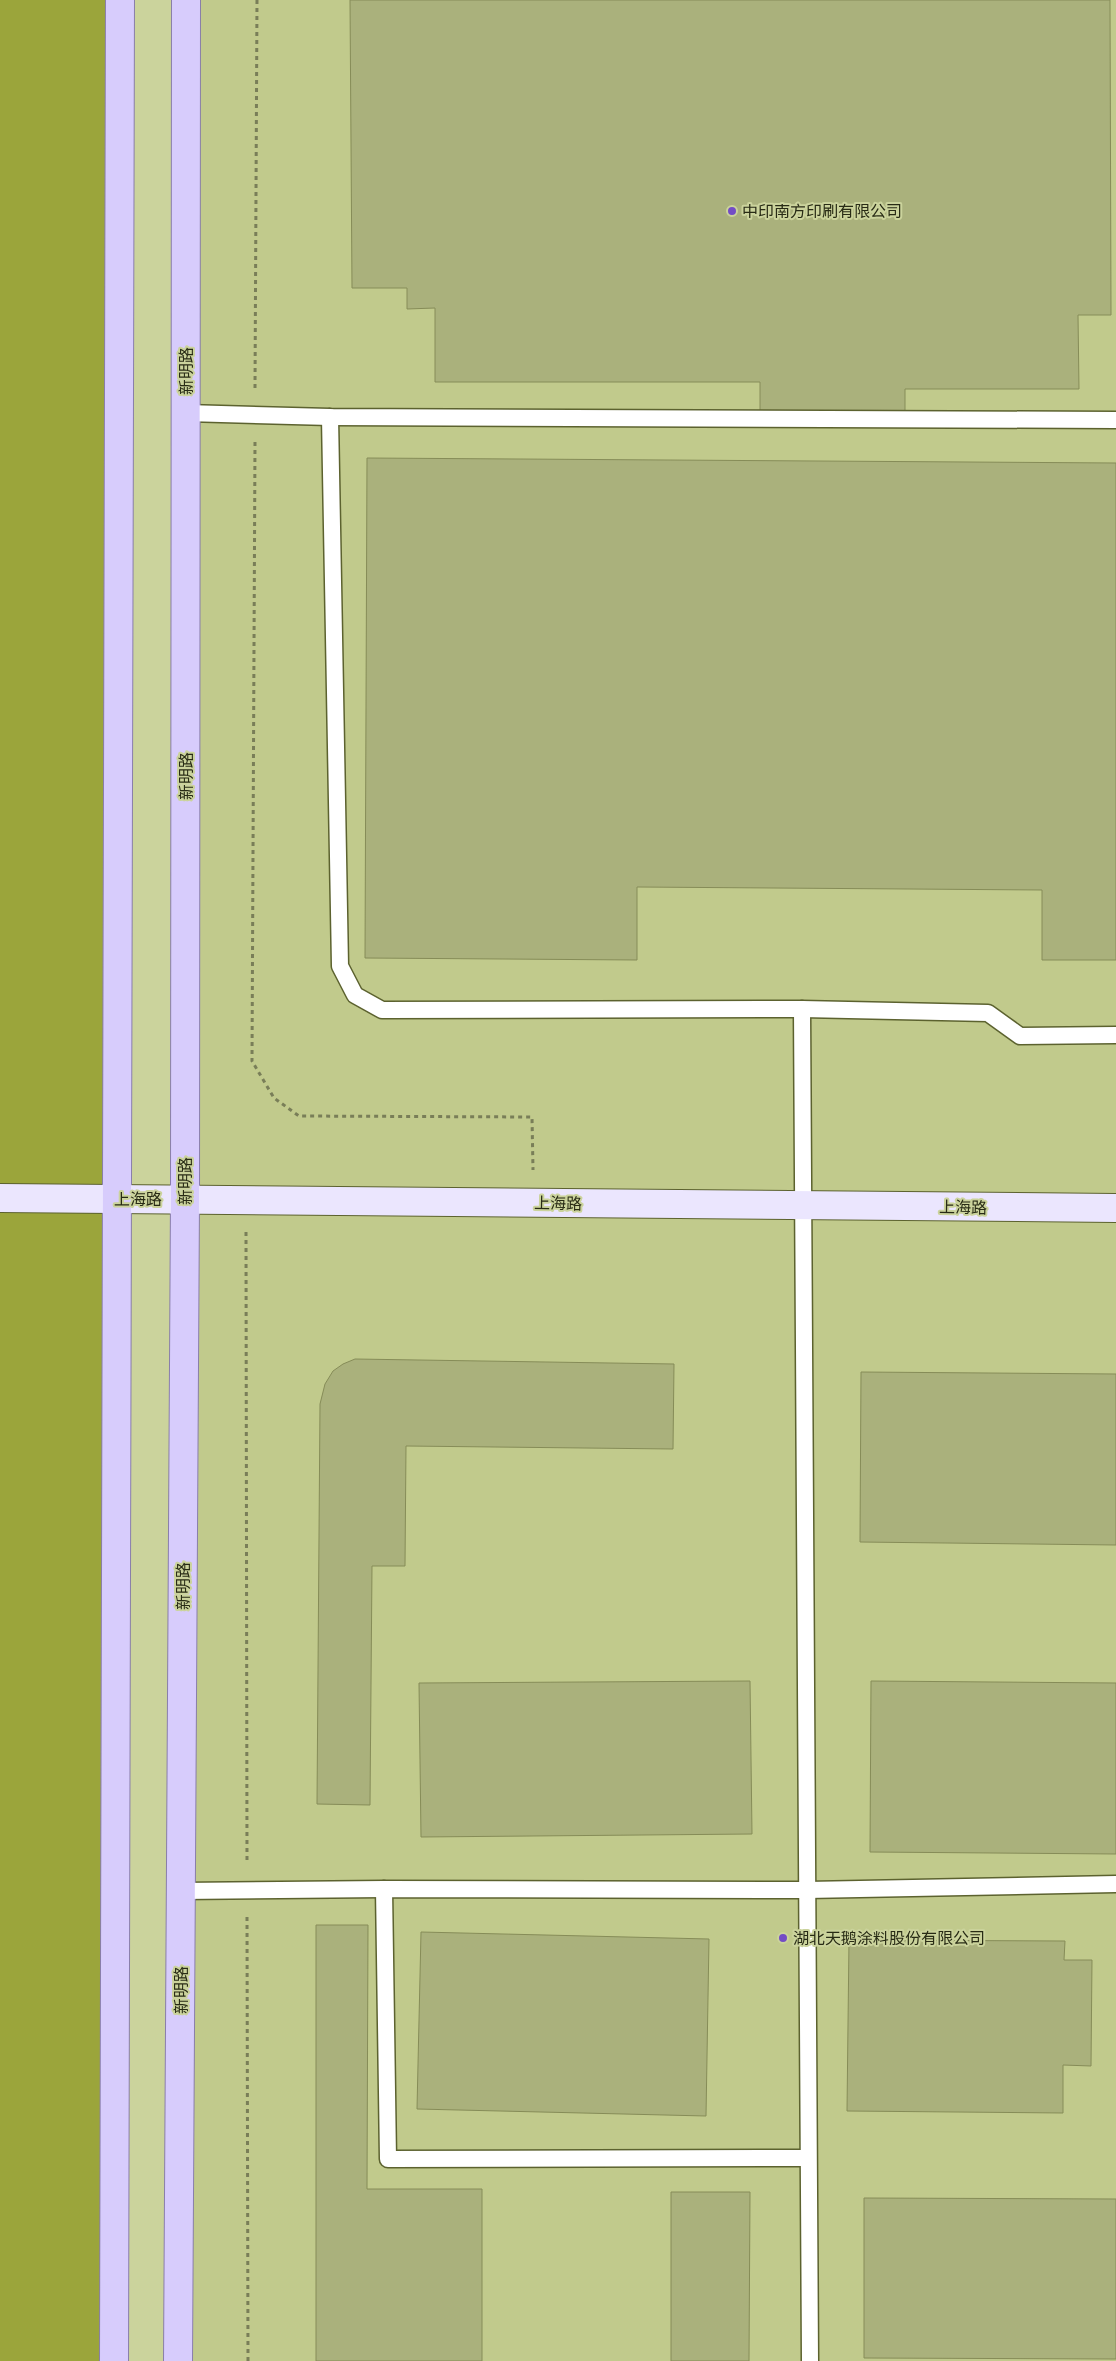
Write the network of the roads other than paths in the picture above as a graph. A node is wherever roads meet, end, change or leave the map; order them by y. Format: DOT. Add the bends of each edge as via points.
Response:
graph roads {
  1 [pos="120,0"];
  2 [pos="186,0"];
  3 [pos="186,413"];
  4 [pos="330,417"];
  5 [pos="1116,420"];
  6 [pos="802,1009"];
  7 [pos="1116,1035"];
  8 [pos="0,1198"];
  9 [pos="118,1199"];
  10 [pos="185,1199"];
  11 [pos="802,1205"];
  12 [pos="1116,1208"];
  13 [pos="1116,1884"];
  14 [pos="384,1889"];
  15 [pos="807,1890"];
  16 [pos="181,1891"];
  17 [pos="808,2158"];
  18 [pos="114,2361"];
  19 [pos="178,2361"];
  20 [pos="810,2361"];
  1 -- 9 [label="main road"];
  2 -- 3 [label="main road, 新明路"];
  3 -- 4 [label="lane"];
  3 -- 10 [label="main road, 新明路"];
  4 -- 5 [label="lane"];
  4 -- 6 [label="lane" via="340,966 355,996 382,1010"];
  6 -- 7 [label="lane" via="988,1013 1020,1036"];
  6 -- 11 [label="lane"];
  8 -- 9 [label="street, 上海路"];
  9 -- 10 [label="street, 上海路"];
  9 -- 18 [label="main road"];
  10 -- 11 [label="street, 上海路"];
  10 -- 16 [label="main road, 新明路"];
  11 -- 12 [label="street, 上海路"];
  11 -- 15 [label="lane"];
  13 -- 15 [label="lane"];
  14 -- 15 [label="lane"];
  14 -- 16 [label="lane"];
  14 -- 17 [label="lane" via="388,2159"];
  15 -- 17 [label="lane"];
  16 -- 19 [label="main road, 新明路"];
  17 -- 20 [label="lane"];
}
